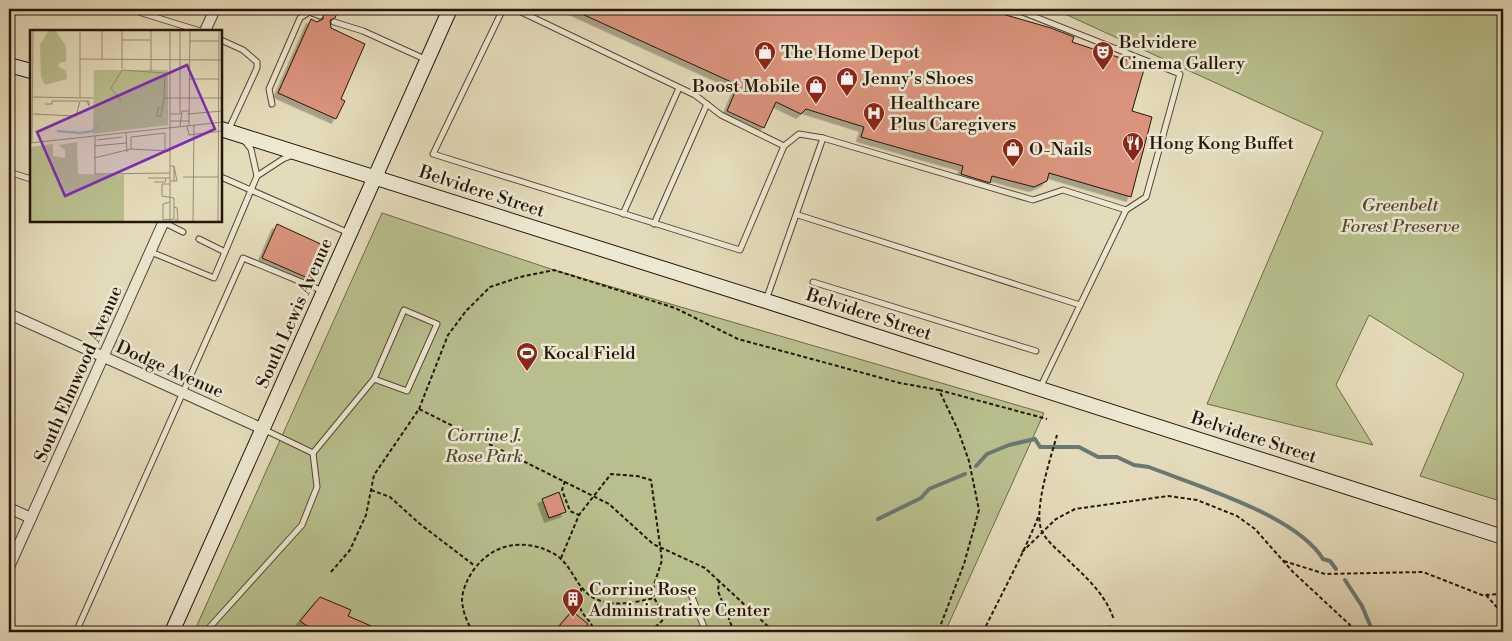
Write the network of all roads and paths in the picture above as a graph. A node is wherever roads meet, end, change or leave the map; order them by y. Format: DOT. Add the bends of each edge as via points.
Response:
graph roads {
  1 [pos="129,9"];
  2 [pos="215,9"];
  3 [pos="450,9"];
  4 [pos="503,9"];
  5 [pos="516,9"];
  6 [pos="1015,9"];
  7 [pos="320,16"];
  8 [pos="334,22"];
  9 [pos="197,30"];
  10 [pos="205,30"];
  11 [pos="222,40"];
  12 [pos="427,61"];
  13 [pos="9,65"];
  14 [pos="30,71"];
  15 [pos="679,88"];
  16 [pos="272,104"];
  17 [pos="707,104"];
  18 [pos="230,132"];
  19 [pos="823,138"];
  20 [pos="784,146"];
  21 [pos="298,153"];
  22 [pos="9,172"];
  23 [pos="257,176"];
  24 [pos="222,177"];
  25 [pos="375,177"];
  26 [pos="30,179"];
  27 [pos="252,190"];
  28 [pos="1126,210"];
  29 [pos="623,214"];
  30 [pos="798,215"];
  31 [pos="163,222"];
  32 [pos="654,224"];
  33 [pos="183,232"];
  34 [pos="350,233"];
  35 [pos="199,239"];
  36 [pos="151,252"];
  37 [pos="225,252"];
  38 [pos="813,282"];
  39 [pos="324,291"];
  40 [pos="766,300"];
  41 [pos="1080,305"];
  42 [pos="9,314"];
  43 [pos="1036,351"];
  44 [pos="103,357"];
  45 [pos="374,379"];
  46 [pos="1040,388"];
  47 [pos="938,390"];
  48 [pos="183,393"];
  49 [pos="419,409"];
  50 [pos="1047,419"];
  51 [pos="263,429"];
  52 [pos="1057,435"];
  53 [pos="313,453"];
  54 [pos="565,481"];
  55 [pos="371,490"];
  56 [pos="595,496"];
  57 [pos="9,508"];
  58 [pos="1040,512"];
  59 [pos="579,515"];
  60 [pos="31,518"];
  61 [pos="1042,533"];
  62 [pos="1503,537"];
  63 [pos="661,548"];
  64 [pos="1022,552"];
  65 [pos="561,558"];
  66 [pos="1284,561"];
  67 [pos="475,566"];
  68 [pos="9,567"];
  69 [pos="331,572"];
  70 [pos="719,581"];
  71 [pos="581,588"];
  72 [pos="690,592"];
  73 [pos="1503,594"];
  74 [pos="1485,595"];
  75 [pos="654,598"];
  76 [pos="1503,621"];
  77 [pos="1117,629"];
  78 [pos="76,632"];
  79 [pos="172,632"];
  80 [pos="209,632"];
  81 [pos="473,632"];
  82 [pos="593,632"];
  83 [pos="650,632"];
  84 [pos="706,632"];
  85 [pos="734,632"];
  86 [pos="774,632"];
  87 [pos="938,632"];
  88 [pos="983,632"];
  89 [pos="1101,632"];
  90 [pos="1125,632"];
  91 [pos="1355,632"];
  92 [pos="1498,632"];
  1 -- 9 [label="lane"];
  2 -- 10 [label="street"];
  3 -- 12 [label="main road, South Lewis Avenue"];
  4 -- 29 [label="lane" via="433,154"];
  5 -- 15 [label="lane"];
  6 -- 28 [label="lane" via="1180,74 1146,197"];
  7 -- 16 [label="lane" via="309,12 300,18 269,89"];
  8 -- 12 [label="lane"];
  11 -- 18 [label="lane" via="244,50 257,62"];
  12 -- 25 [label="main road, South Lewis Avenue"];
  13 -- 14 [label="main road"];
  15 -- 17 [label="lane"];
  15 -- 29 [label="lane"];
  17 -- 20 [label="lane" via="721,115"];
  17 -- 32 [label="lane"];
  18 -- 21 [label="main road, Belvidere Street"];
  18 -- 23 [label="lane" via="251,150"];
  19 -- 20 [label="lane" via="799,134"];
  19 -- 28 [label="lane" via="1034,200 1063,190"];
  19 -- 30 [label="lane"];
  20 -- 32 [label="lane" via="740,250"];
  21 -- 23 [label="lane"];
  21 -- 25 [label="main road, Belvidere Street"];
  22 -- 26 [label="lane"];
  23 -- 27 [label="lane"];
  24 -- 27 [label="lane"];
  25 -- 34 [label="main road, South Lewis Avenue"];
  25 -- 40 [label="main road, Belvidere Street"];
  27 -- 34 [label="lane"];
  27 -- 37 [label="lane"];
  28 -- 41 [label="lane"];
  29 -- 32 [label="lane"];
  30 -- 40 [label="lane"];
  30 -- 41 [label="lane"];
  31 -- 33 [label="lane"];
  31 -- 36 [label="street, South Elmwood Avenue"];
  34 -- 39 [label="main road, South Lewis Avenue"];
  35 -- 37 [label="lane"];
  36 -- 37 [label="lane" via="214,278"];
  36 -- 44 [label="street, South Elmwood Avenue"];
  38 -- 43 [label="lane"];
  39 -- 48 [label="lane" via="244,258"];
  39 -- 51 [label="main road, South Lewis Avenue"];
  40 -- 46 [label="main road, Belvidere Street"];
  41 -- 46 [label="lane"];
  42 -- 44 [label="street, Dodge Avenue"];
  44 -- 48 [label="street, Dodge Avenue"];
  44 -- 60 [label="street, South Elmwood Avenue"];
  45 -- 45 [label="lane" via="404,310 437,324 406,391"];
  45 -- 53 [label="lane"];
  46 -- 62 [label="main road, Belvidere Street"];
  47 -- 49 [label="path" via="900,383 738,339 675,308 554,270 490,288 466,312 448,335"];
  47 -- 50 [label="path"];
  47 -- 87 [label="path" via="969,461 979,510 964,564"];
  48 -- 51 [label="street, Dodge Avenue"];
  48 -- 78 [label="lane"];
  49 -- 54 [label="path"];
  49 -- 55 [label="path" via="374,475"];
  51 -- 53 [label="lane"];
  51 -- 79 [label="main road, South Lewis Avenue"];
  52 -- 58 [label="path"];
  53 -- 80 [label="lane" via="317,487 302,524 249,581 208,629"];
  54 -- 56 [label="path"];
  54 -- 59 [label="path" via="562,490 570,511"];
  55 -- 67 [label="path" via="390,497"];
  55 -- 69 [label="path" via="366,515 350,550"];
  56 -- 59 [label="path"];
  56 -- 63 [label="path"];
  56 -- 63 [label="path" via="611,474 651,480"];
  57 -- 60 [label="street"];
  58 -- 61 [label="path"];
  58 -- 64 [label="path"];
  59 -- 65 [label="path"];
  60 -- 68 [label="street, South Elmwood Avenue"];
  61 -- 64 [label="path"];
  61 -- 66 [label="path" via="1056,519 1075,509 1168,496 1197,500 1236,516 1255,529"];
  61 -- 77 [label="path" via="1103,595"];
  63 -- 70 [label="path" via="705,568"];
  63 -- 75 [label="path" via="662,560 654,585"];
  64 -- 88 [label="path"];
  65 -- 67 [label="path" via="527,544 509,544 492,551"];
  65 -- 71 [label="path"];
  66 -- 74 [label="path" via="1326,574 1423,572"];
  66 -- 91 [label="path"];
  67 -- 81 [label="path" via="462,598 466,619"];
  70 -- 85 [label="path" via="718,591"];
  70 -- 86 [label="path"];
  71 -- 75 [label="path" via="597,600 613,604"];
  71 -- 82 [label="path" via="580,607 589,618"];
  72 -- 84 [label="lane"];
  73 -- 74 [label="path"];
  74 -- 76 [label="path" via="1497,605"];
  75 -- 83 [label="path" via="666,617"];
  76 -- 92 [label="path"];
  77 -- 89 [label="lane"];
  77 -- 90 [label="lane"];
}
